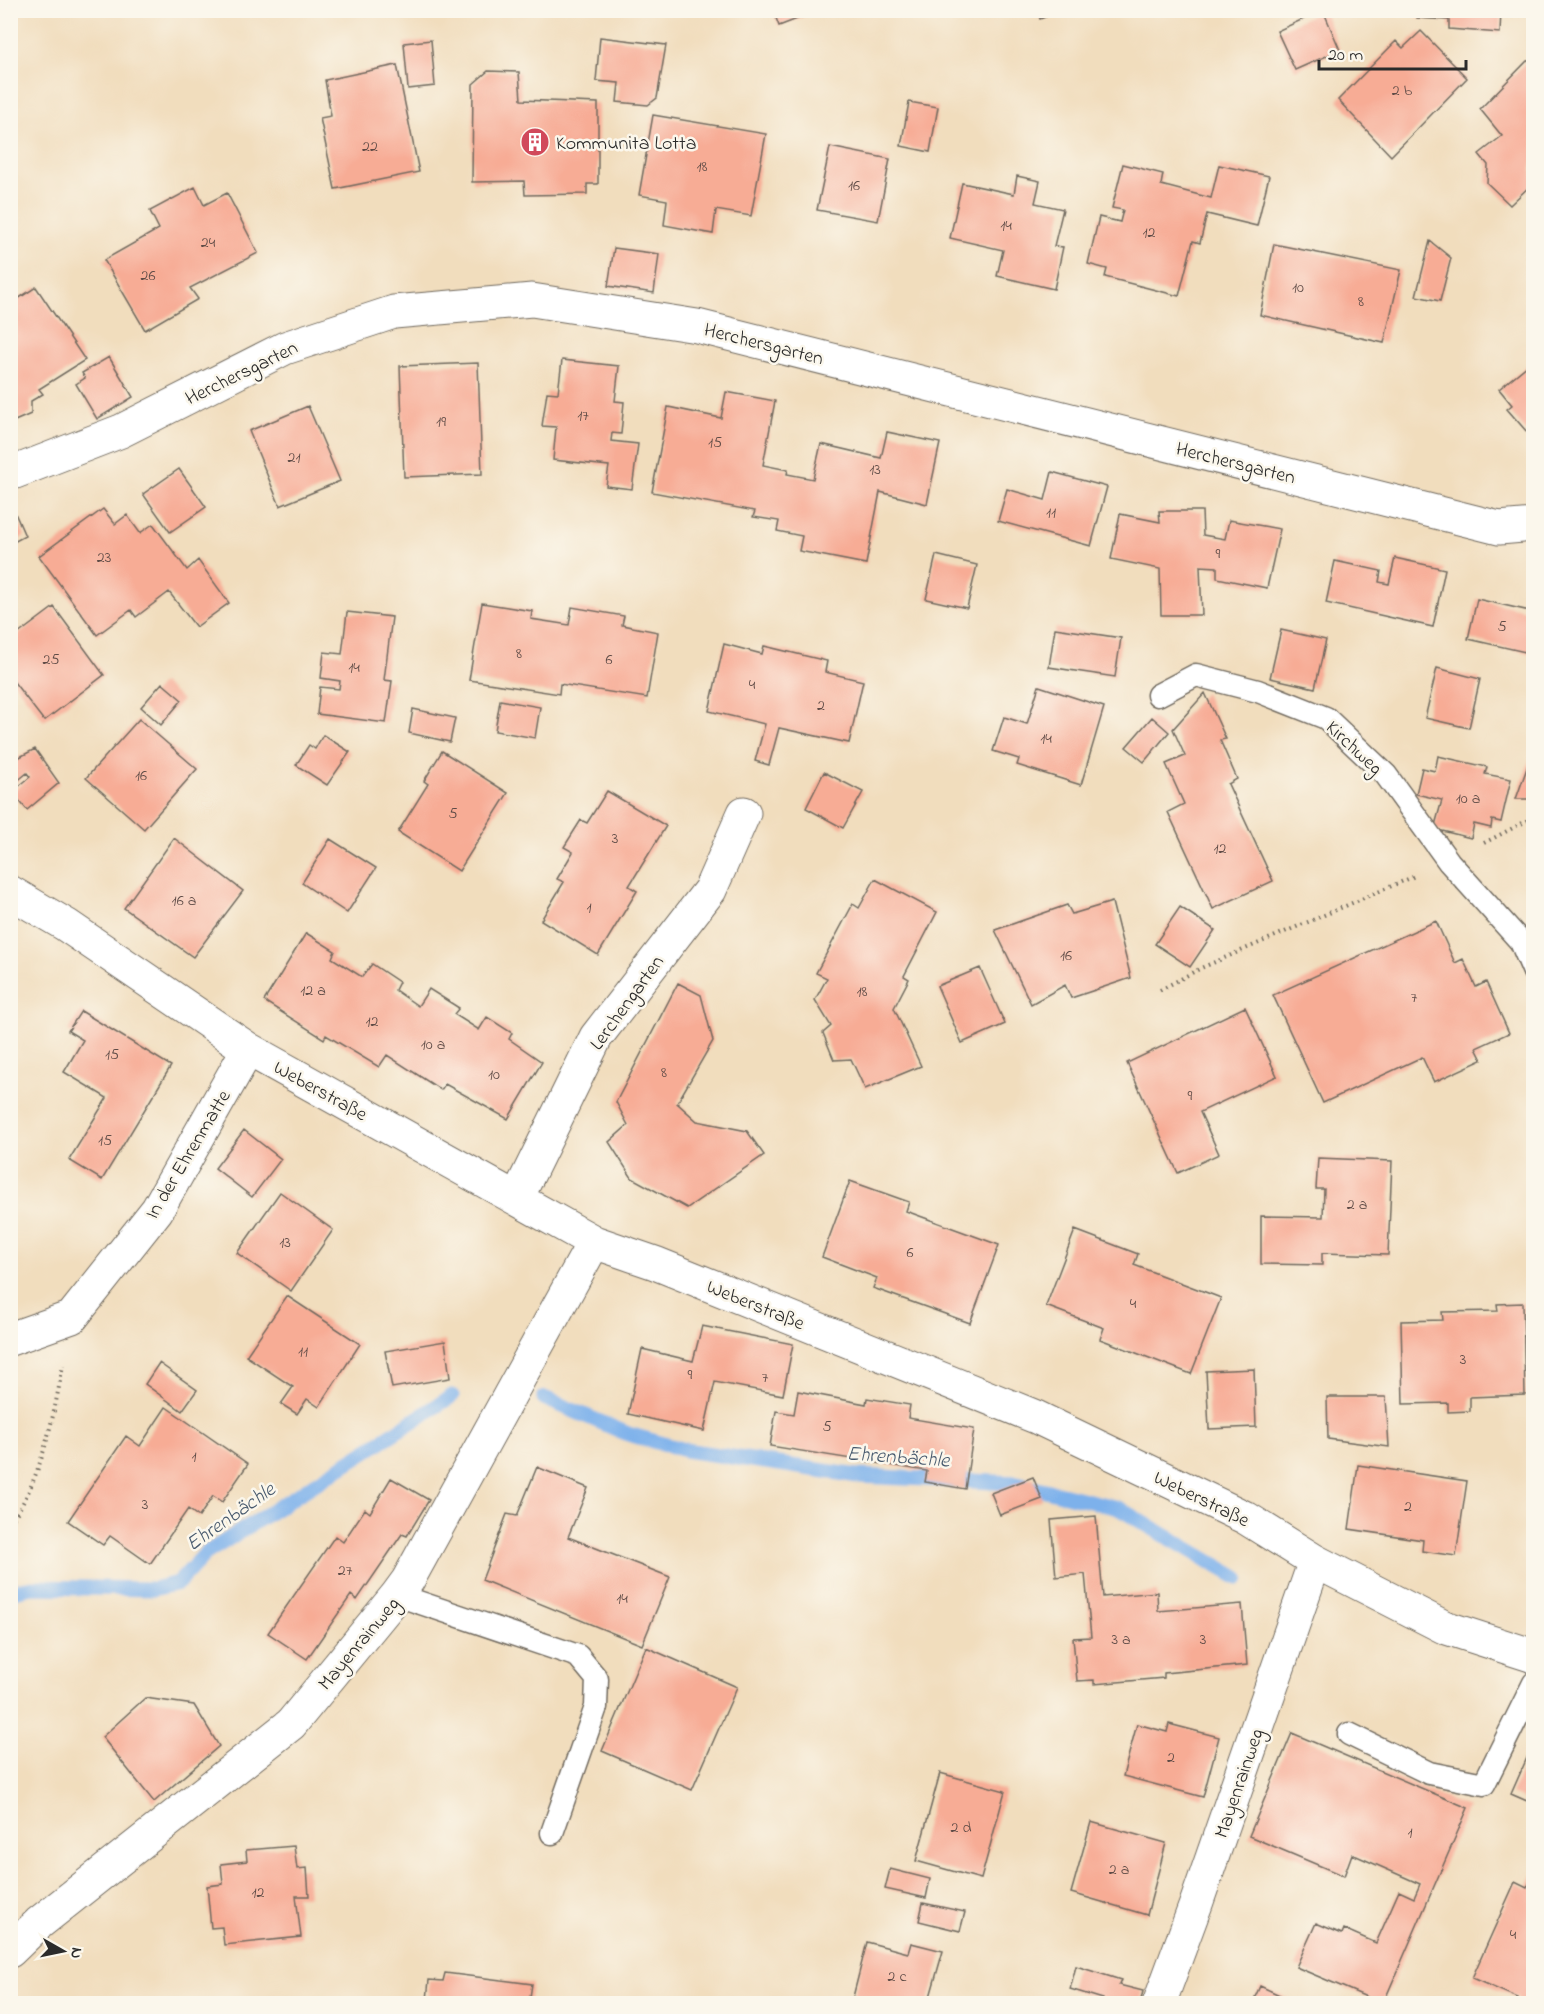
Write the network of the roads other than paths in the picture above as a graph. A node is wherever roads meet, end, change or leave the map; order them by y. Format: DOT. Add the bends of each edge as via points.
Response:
graph roads {
  1 [pos="10,474"];
  2 [pos="1533,525"];
  3 [pos="1158,695"];
  4 [pos="744,813"];
  5 [pos="10,892"];
  6 [pos="1533,972"];
  7 [pos="248,1049"];
  8 [pos="517,1198"];
  9 [pos="594,1242"];
  10 [pos="10,1340"];
  11 [pos="1315,1561"];
  12 [pos="397,1595"];
  13 [pos="1533,1656"];
  14 [pos="1533,1683"];
  15 [pos="1349,1734"];
  16 [pos="552,1833"];
  17 [pos="10,1951"];
  18 [pos="1159,2004"];
  1 -- 2 [label="street, Herchersgarten" via="121,431 285,348 394,312 532,300 697,326 1500,528"];
  3 -- 6 [label="lane, Kirchweg" via="1196,675 1258,691 1326,718 1386,775 1449,862 1521,942"];
  4 -- 8 [label="street, Lerchengarten" via="710,890 596,1037"];
  5 -- 7 [label="street, Weberstraße" via="66,925"];
  7 -- 8 [label="street, Weberstraße"];
  7 -- 10 [label="street, In der Ehrenmatte" via="157,1210 72,1317"];
  8 -- 9 [label="street, Weberstraße"];
  9 -- 11 [label="street, Weberstraße" via="1036,1417 1246,1518"];
  9 -- 12 [label="street, Mayenrainweg"];
  11 -- 13 [label="street, Weberstraße" via="1444,1627"];
  11 -- 18 [label="street, Mayenrainweg"];
  12 -- 16 [label="lane" via="578,1656 597,1679 596,1707"];
  12 -- 17 [label="street, Mayenrainweg" via="291,1724 39,1923"];
  14 -- 15 [label="lane" via="1484,1784 1429,1773"];
}
